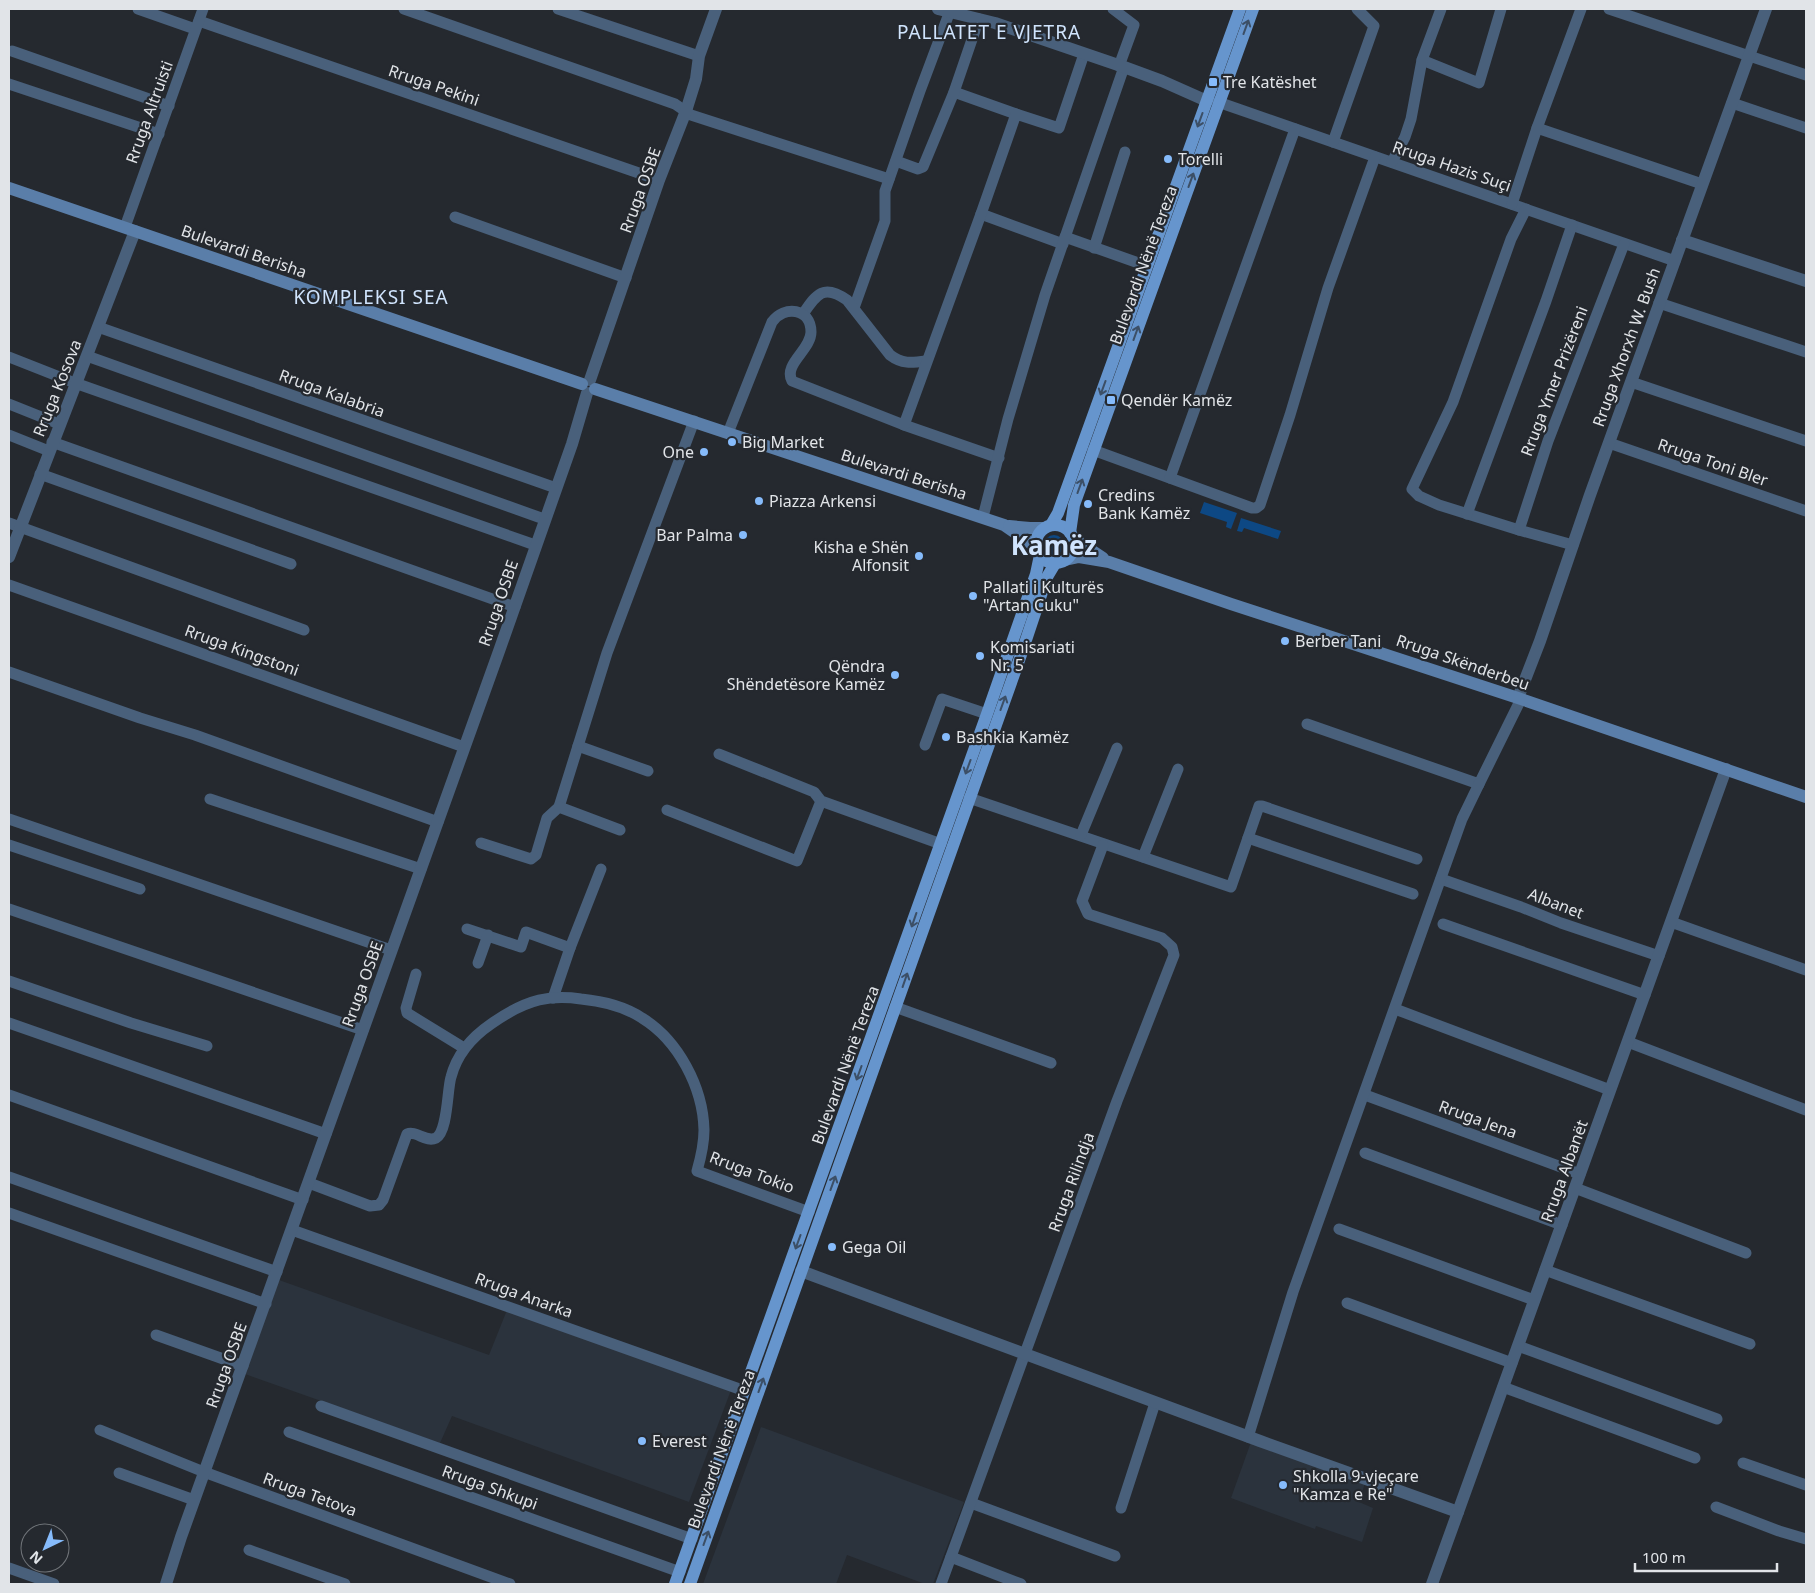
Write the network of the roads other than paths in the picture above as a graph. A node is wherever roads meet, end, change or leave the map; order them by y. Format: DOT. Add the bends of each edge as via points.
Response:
graph roads {
  1 [pos="138,9"];
  2 [pos="203,9"];
  3 [pos="404,9"];
  4 [pos="558,9"];
  5 [pos="716,9"];
  6 [pos="1113,9"];
  7 [pos="1240,9"];
  8 [pos="1253,9"];
  9 [pos="1357,9"];
  10 [pos="1441,9"];
  11 [pos="1501,9"];
  12 [pos="1581,9"];
  13 [pos="1609,9"];
  14 [pos="1766,9"];
  15 [pos="944,10"];
  16 [pos="979,19"];
  17 [pos="197,25"];
  18 [pos="12,51"];
  19 [pos="1084,54"];
  20 [pos="699,56"];
  21 [pos="1749,56"];
  22 [pos="1422,60"];
  23 [pos="1122,66"];
  24 [pos="1806,75"];
  25 [pos="9,84"];
  26 [pos="954,92"];
  27 [pos="1212,102"];
  28 [pos="1732,103"];
  29 [pos="168,106"];
  30 [pos="686,111"];
  31 [pos="1016,114"];
  32 [pos="1537,128"];
  33 [pos="1806,128"];
  34 [pos="1295,129"];
  35 [pos="159,134"];
  36 [pos="1333,142"];
  37 [pos="1124,152"];
  38 [pos="1375,157"];
  39 [pos="896,160"];
  40 [pos="1392,162"];
  41 [pos="659,180"];
  42 [pos="890,180"];
  43 [pos="1702,184"];
  44 [pos="9,188"];
  45 [pos="1512,204"];
  46 [pos="1526,209"];
  47 [pos="981,214"];
  48 [pos="455,217"];
  49 [pos="1572,225"];
  50 [pos="130,229"];
  51 [pos="1064,240"];
  52 [pos="1682,240"];
  53 [pos="1624,244"];
  54 [pos="1094,248"];
  55 [pos="1675,261"];
  56 [pos="1147,266"];
  57 [pos="626,278"];
  58 [pos="1806,282"];
  59 [pos="1660,303"];
  60 [pos="854,308"];
  61 [pos="797,313"];
  62 [pos="98,327"];
  63 [pos="1806,352"];
  64 [pos="87,356"];
  65 [pos="9,357"];
  66 [pos="926,361"];
  67 [pos="1631,382"];
  68 [pos="76,383"];
  69 [pos="588,387"];
  70 [pos="9,404"];
  71 [pos="694,421"];
  72 [pos="59,424"];
  73 [pos="904,425"];
  74 [pos="728,432"];
  75 [pos="9,435"];
  76 [pos="1806,442"];
  77 [pos="1608,443"];
  78 [pos="51,447"];
  79 [pos="1094,450"];
  80 [pos="999,458"];
  81 [pos="40,474"];
  82 [pos="1170,478"];
  83 [pos="556,488"];
  84 [pos="1806,511"];
  85 [pos="1467,514"];
  86 [pos="983,517"];
  87 [pos="544,519"];
  88 [pos="14,525"];
  89 [pos="1004,525"];
  90 [pos="1048,526"];
  91 [pos="1519,530"];
  92 [pos="1072,536"];
  93 [pos="535,545"];
  94 [pos="1573,545"];
  95 [pos="1038,551"];
  96 [pos="9,557"];
  97 [pos="1060,561"];
  98 [pos="1109,562"];
  99 [pos="291,564"];
  100 [pos="9,585"];
  101 [pos="515,607"];
  102 [pos="304,630"];
  103 [pos="9,672"];
  104 [pos="1519,698"];
  105 [pos="987,714"];
  106 [pos="1307,724"];
  107 [pos="925,745"];
  108 [pos="578,746"];
  109 [pos="464,747"];
  110 [pos="1117,748"];
  111 [pos="719,754"];
  112 [pos="1178,769"];
  113 [pos="1726,769"];
  114 [pos="648,771"];
  115 [pos="1479,784"];
  116 [pos="963,796"];
  117 [pos="1806,797"];
  118 [pos="210,799"];
  119 [pos="820,801"];
  120 [pos="560,807"];
  121 [pos="667,810"];
  122 [pos="9,819"];
  123 [pos="438,822"];
  124 [pos="620,830"];
  125 [pos="1081,835"];
  126 [pos="1248,838"];
  127 [pos="481,843"];
  128 [pos="940,844"];
  129 [pos="1103,844"];
  130 [pos="9,845"];
  131 [pos="1143,857"];
  132 [pos="1417,859"];
  133 [pos="421,869"];
  134 [pos="601,869"];
  135 [pos="1441,879"];
  136 [pos="140,889"];
  137 [pos="1413,894"];
  138 [pos="9,909"];
  139 [pos="1671,922"];
  140 [pos="1442,924"];
  141 [pos="467,928"];
  142 [pos="488,935"];
  143 [pos="570,948"];
  144 [pos="391,950"];
  145 [pos="1659,956"];
  146 [pos="478,963"];
  147 [pos="1806,970"];
  148 [pos="416,974"];
  149 [pos="9,981"];
  150 [pos="1645,995"];
  151 [pos="553,998"];
  152 [pos="895,1007"];
  153 [pos="1395,1009"];
  154 [pos="9,1023"];
  155 [pos="363,1030"];
  156 [pos="1628,1042"];
  157 [pos="207,1046"];
  158 [pos="464,1048"];
  159 [pos="1050,1063"];
  160 [pos="1610,1090"];
  161 [pos="9,1095"];
  162 [pos="1365,1095"];
  163 [pos="1806,1110"];
  164 [pos="326,1134"];
  165 [pos="1365,1153"];
  166 [pos="1580,1174"];
  167 [pos="9,1177"];
  168 [pos="309,1183"];
  169 [pos="1575,1188"];
  170 [pos="303,1200"];
  171 [pos="809,1212"];
  172 [pos="9,1213"];
  173 [pos="1562,1225"];
  174 [pos="1339,1229"];
  175 [pos="292,1230"];
  176 [pos="1746,1253"];
  177 [pos="1545,1270"];
  178 [pos="801,1271"];
  179 [pos="277,1272"];
  180 [pos="1534,1300"];
  181 [pos="1347,1303"];
  182 [pos="266,1304"];
  183 [pos="156,1336"];
  184 [pos="1750,1344"];
  185 [pos="1518,1346"];
  186 [pos="1025,1354"];
  187 [pos="1512,1363"];
  188 [pos="243,1366"];
  189 [pos="1503,1388"];
  190 [pos="745,1391"];
  191 [pos="1155,1403"];
  192 [pos="321,1406"];
  193 [pos="1717,1419"];
  194 [pos="100,1430"];
  195 [pos="289,1432"];
  196 [pos="1248,1437"];
  197 [pos="1695,1458"];
  198 [pos="1743,1463"];
  199 [pos="204,1472"];
  200 [pos="119,1473"];
  201 [pos="1806,1485"];
  202 [pos="194,1500"];
  203 [pos="971,1503"];
  204 [pos="1716,1507"];
  205 [pos="1121,1508"];
  206 [pos="1458,1512"];
  207 [pos="692,1539"];
  208 [pos="1806,1539"];
  209 [pos="250,1550"];
  210 [pos="1115,1556"];
  211 [pos="951,1557"];
  212 [pos="9,1568"];
  213 [pos="678,1578"];
  214 [pos="54,1584"];
  215 [pos="166,1584"];
  216 [pos="345,1584"];
  217 [pos="510,1584"];
  218 [pos="690,1584"];
  219 [pos="941,1584"];
  220 [pos="1021,1584"];
  221 [pos="1432,1584"];
  1 -- 17 [label="street, Rruga Pekini"];
  2 -- 17 [label="street, Rruga Altruisti"];
  3 -- 30 [label="street" via="675,104"];
  4 -- 20 [label="street"];
  5 -- 20 [label="street, Rruga OSBE"];
  6 -- 23 [label="street" via="1134,25"];
  7 -- 27 [label="main road, Bulevardi Nënë Tereza"];
  27 -- 8 [label="main road, Bulevardi Nënë Tereza, one-way"];
  9 -- 36 [label="street" via="1374,26"];
  10 -- 22 [label="street"];
  11 -- 22 [label="street" via="1479,83"];
  12 -- 32 [label="street"];
  13 -- 21 [label="street"];
  14 -- 21 [label="street, Rruga Xhorxh W. Bush"];
  15 -- 16 [label="street"];
  15 -- 39 [label="street"];
  16 -- 19 [label="street"];
  16 -- 26 [label="street"];
  17 -- 29 [label="street, Rruga Altruisti"];
  17 -- 41 [label="street, Rruga Pekini"];
  18 -- 29 [label="street"];
  19 -- 23 [label="street"];
  19 -- 31 [label="street" via="1059,128"];
  20 -- 30 [label="street, Rruga OSBE" via="696,80"];
  21 -- 24 [label="street"];
  21 -- 28 [label="street, Rruga Xhorxh W. Bush"];
  22 -- 40 [label="street" via="1411,119"];
  23 -- 27 [label="street"];
  23 -- 51 [label="street"];
  25 -- 35 [label="street"];
  26 -- 31 [label="street"];
  26 -- 39 [label="street" via="923,167 918,169"];
  27 -- 34 [label="street, Rruga Hazis Suçi"];
  27 -- 56 [label="main road, Bulevardi Nënë Tereza, one-way"];
  79 -- 27 [label="main road, Bulevardi Nënë Tereza, one-way"];
  28 -- 33 [label="street"];
  28 -- 43 [label="street, Rruga Xhorxh W. Bush"];
  29 -- 35 [label="street, Rruga Altruisti"];
  30 -- 41 [label="street, Rruga OSBE"];
  30 -- 42 [label="street"];
  31 -- 47 [label="street"];
  32 -- 43 [label="street"];
  32 -- 45 [label="street"];
  34 -- 36 [label="street, Rruga Hazis Suçi"];
  34 -- 82 [label="street"];
  35 -- 50 [label="street, Rruga Altruisti"];
  36 -- 38 [label="street, Rruga Hazis Suçi"];
  37 -- 54 [label="street"];
  38 -- 40 [label="street, Rruga Hazis Suçi"];
  38 -- 82 [label="street" via="1328,288 1260,505 1252,508"];
  39 -- 42 [label="street"];
  40 -- 45 [label="street, Rruga Hazis Suçi"];
  41 -- 57 [label="street, Rruga OSBE"];
  42 -- 60 [label="street" via="885,191 885,221"];
  43 -- 52 [label="street, Rruga Xhorxh W. Bush"];
  44 -- 50 [label="main road, Bulevardi Berisha"];
  45 -- 46 [label="street, Rruga Hazis Suçi"];
  46 -- 49 [label="street, Rruga Hazis Suçi"];
  46 -- 85 [label="street" via="1511,239 1453,402 1412,489 1419,496"];
  47 -- 51 [label="street"];
  47 -- 66 [label="street"];
  48 -- 57 [label="street"];
  49 -- 53 [label="street, Rruga Hazis Suçi"];
  49 -- 85 [label="street"];
  50 -- 62 [label="street, Rruga Kosova"];
  50 -- 69 [label="main road, Bulevardi Berisha"];
  51 -- 54 [label="street"];
  51 -- 80 [label="street" via="1025,358"];
  52 -- 55 [label="street, Rruga Xhorxh W. Bush"];
  52 -- 58 [label="street"];
  53 -- 55 [label="street, Rruga Hazis Suçi"];
  53 -- 91 [label="street, Rruga Ymer Prizëreni" via="1548,441"];
  54 -- 56 [label="street"];
  55 -- 59 [label="street, Rruga Xhorxh W. Bush"];
  56 -- 90 [label="main road, Bulevardi Nënë Tereza, one-way" via="1058,513"];
  57 -- 69 [label="street, Rruga OSBE"];
  59 -- 63 [label="street"];
  59 -- 67 [label="street, Rruga Xhorxh W. Bush"];
  60 -- 61 [label="street" via="840,295 829,291 819,294"];
  60 -- 66 [label="street" via="897,361"];
  61 -- 73 [label="street" via="809,322 811,333 791,370 792,382"];
  61 -- 74 [label="street" via="781,314 772,322"];
  62 -- 64 [label="street, Rruga Kosova"];
  62 -- 83 [label="street, Rruga Kalabria"];
  64 -- 68 [label="street, Rruga Kosova"];
  64 -- 87 [label="street"];
  65 -- 68 [label="street"];
  66 -- 73 [label="street"];
  67 -- 76 [label="street"];
  67 -- 77 [label="street, Rruga Xhorxh W. Bush"];
  68 -- 72 [label="street, Rruga Kosova"];
  68 -- 93 [label="street"];
  69 -- 71 [label="main road, Bulevardi Berisha"];
  69 -- 83 [label="street, Rruga OSBE"];
  70 -- 72 [label="street"];
  71 -- 74 [label="main road, Bulevardi Berisha"];
  71 -- 108 [label="street" via="607,653"];
  72 -- 78 [label="street, Rruga Kosova"];
  73 -- 80 [label="street"];
  74 -- 86 [label="main road, Bulevardi Berisha"];
  75 -- 78 [label="street"];
  77 -- 84 [label="street, Rruga Toni Bler"];
  77 -- 94 [label="street, Rruga Xhorxh W. Bush"];
  78 -- 81 [label="street, Rruga Kosova"];
  78 -- 101 [label="street"];
  79 -- 82 [label="street"];
  92 -- 79 [label="main road, Bulevardi Nënë Tereza, one-way" via="1074,505"];
  80 -- 86 [label="street"];
  81 -- 88 [label="street, Rruga Kosova"];
  81 -- 99 [label="street"];
  83 -- 87 [label="street, Rruga OSBE"];
  85 -- 91 [label="street"];
  86 -- 89 [label="main road, Bulevardi Berisha"];
  87 -- 93 [label="street, Rruga OSBE"];
  88 -- 96 [label="street, Rruga Kosova"];
  88 -- 102 [label="street"];
  89 -- 90 [label="main road, Bulevardi Berisha"];
  89 -- 95 [label="main road, Bulevardi Berisha"];
  90 -- 92 [label="main road" via="1062,526"];
  90 -- 95 [label="main road, Bulevardi Nënë Tereza" via="1037,537"];
  91 -- 94 [label="street"];
  92 -- 97 [label="main road, Bulevardi Nënë Tereza" via="1073,549"];
  92 -- 98 [label="main road, Rruga Skënderbeu"];
  93 -- 101 [label="street, Rruga OSBE"];
  94 -- 104 [label="street, Rruga Xhorxh W. Bush"];
  95 -- 97 [label="main road" via="1046,560"];
  95 -- 105 [label="main road, Bulevardi Nënë Tereza" via="1036,574"];
  97 -- 98 [label="main road, Rruga Skënderbeu" via="1079,558"];
  116 -- 97 [label="main road, Bulevardi Nënë Tereza, one-way" via="1023,648 1047,577"];
  98 -- 104 [label="main road, Rruga Skënderbeu"];
  100 -- 109 [label="street, Rruga Kingstoni"];
  101 -- 109 [label="street, Rruga OSBE"];
  103 -- 123 [label="street"];
  104 -- 113 [label="main road, Rruga Skënderbeu"];
  104 -- 115 [label="street"];
  105 -- 107 [label="street" via="942,699"];
  105 -- 116 [label="main road, Bulevardi Nënë Tereza, one-way"];
  106 -- 115 [label="street"];
  108 -- 114 [label="street"];
  108 -- 120 [label="street"];
  109 -- 123 [label="street, Rruga OSBE"];
  110 -- 125 [label="street"];
  111 -- 119 [label="street" via="814,792"];
  112 -- 131 [label="street"];
  113 -- 117 [label="main road, Rruga Skënderbeu"];
  113 -- 139 [label="street, Rruga Albanët"];
  115 -- 135 [label="street" via="1462,818"];
  116 -- 125 [label="street"];
  116 -- 128 [label="main road, Bulevardi Nënë Tereza"];
  152 -- 116 [label="main road, Bulevardi Nënë Tereza, one-way"];
  118 -- 133 [label="street"];
  119 -- 121 [label="street" via="797,861"];
  119 -- 128 [label="street"];
  120 -- 124 [label="street"];
  120 -- 127 [label="street" via="548,818 534,858 527,859"];
  122 -- 144 [label="street"];
  123 -- 133 [label="street, Rruga OSBE"];
  125 -- 129 [label="street"];
  126 -- 131 [label="street" via="1231,887"];
  126 -- 132 [label="street" via="1257,809 1262,806"];
  126 -- 137 [label="street"];
  128 -- 171 [label="main road, Bulevardi Nënë Tereza, one-way"];
  129 -- 131 [label="street"];
  129 -- 186 [label="street, Rruga Rilindja" via="1082,901 1088,914 1162,938 1172,947 1174,955"];
  130 -- 136 [label="street"];
  133 -- 144 [label="street, Rruga OSBE"];
  134 -- 143 [label="street"];
  135 -- 145 [label="street, Albanet"];
  135 -- 153 [label="street"];
  138 -- 155 [label="street"];
  139 -- 145 [label="street, Rruga Albanët"];
  139 -- 147 [label="street"];
  140 -- 150 [label="street"];
  141 -- 142 [label="street"];
  142 -- 143 [label="street" via="521,947 526,932"];
  142 -- 146 [label="street"];
  143 -- 151 [label="street"];
  144 -- 155 [label="street, Rruga OSBE"];
  145 -- 150 [label="street, Rruga Albanët"];
  148 -- 158 [label="street" via="407,1012"];
  149 -- 157 [label="street"];
  150 -- 156 [label="street, Rruga Albanët"];
  151 -- 158 [label="street, Rruga Tokio" via="538,1000 508,1014"];
  151 -- 171 [label="street, Rruga Tokio" via="607,1003 641,1017 656,1028 688,1070 702,1109 702,1150 697,1171"];
  152 -- 159 [label="street"];
  178 -- 152 [label="main road, Bulevardi Nënë Tereza, one-way"];
  153 -- 160 [label="street"];
  153 -- 162 [label="street"];
  154 -- 164 [label="street"];
  155 -- 164 [label="street, Rruga OSBE"];
  156 -- 160 [label="street, Rruga Albanët"];
  156 -- 163 [label="street"];
  158 -- 168 [label="street, Rruga Tokio" via="451,1077 443,1130 432,1139 407,1134 379,1205 370,1206"];
  160 -- 166 [label="street, Rruga Albanët"];
  161 -- 170 [label="street"];
  162 -- 166 [label="street, Rruga Jena"];
  162 -- 196 [label="street" via="1293,1292"];
  164 -- 168 [label="street, Rruga OSBE"];
  165 -- 173 [label="street"];
  166 -- 169 [label="street, Rruga Albanët"];
  167 -- 179 [label="street"];
  168 -- 170 [label="street, Rruga OSBE"];
  169 -- 173 [label="street, Rruga Albanët"];
  169 -- 176 [label="street"];
  170 -- 175 [label="street, Rruga OSBE"];
  171 -- 190 [label="main road, Bulevardi Nënë Tereza, one-way"];
  172 -- 182 [label="street"];
  173 -- 177 [label="street, Rruga Albanët"];
  174 -- 180 [label="street"];
  175 -- 179 [label="street, Rruga OSBE"];
  175 -- 190 [label="street, Rruga Anarka"];
  177 -- 180 [label="street, Rruga Albanët"];
  177 -- 184 [label="street"];
  178 -- 186 [label="street"];
  218 -- 178 [label="main road, Bulevardi Nënë Tereza, one-way"];
  179 -- 182 [label="street, Rruga OSBE"];
  180 -- 185 [label="street, Rruga Albanët"];
  181 -- 187 [label="street"];
  182 -- 188 [label="street, Rruga OSBE"];
  183 -- 188 [label="street"];
  185 -- 187 [label="street, Rruga Albanët"];
  185 -- 193 [label="street"];
  186 -- 191 [label="street"];
  186 -- 203 [label="street, Rruga Rilindja"];
  187 -- 189 [label="street, Rruga Albanët"];
  188 -- 199 [label="street, Rruga OSBE"];
  189 -- 197 [label="street"];
  189 -- 206 [label="street, Rruga Albanët"];
  190 -- 207 [label="main road, Bulevardi Nënë Tereza"];
  191 -- 196 [label="street"];
  191 -- 205 [label="street"];
  192 -- 207 [label="street"];
  194 -- 199 [label="street, Rruga Tetova"];
  195 -- 213 [label="street, Rruga Shkupi"];
  196 -- 206 [label="street"];
  198 -- 201 [label="street"];
  199 -- 202 [label="street, Rruga OSBE"];
  199 -- 217 [label="street, Rruga Tetova"];
  200 -- 202 [label="street"];
  202 -- 215 [label="street, Rruga OSBE"];
  203 -- 210 [label="street"];
  203 -- 211 [label="street, Rruga Rilindja"];
  204 -- 208 [label="street"];
  206 -- 221 [label="street, Rruga Albanët"];
  207 -- 213 [label="main road, Bulevardi Nënë Tereza"];
  209 -- 216 [label="street"];
  211 -- 219 [label="street, Rruga Rilindja"];
  211 -- 220 [label="street"];
  212 -- 214 [label="street"];
}
